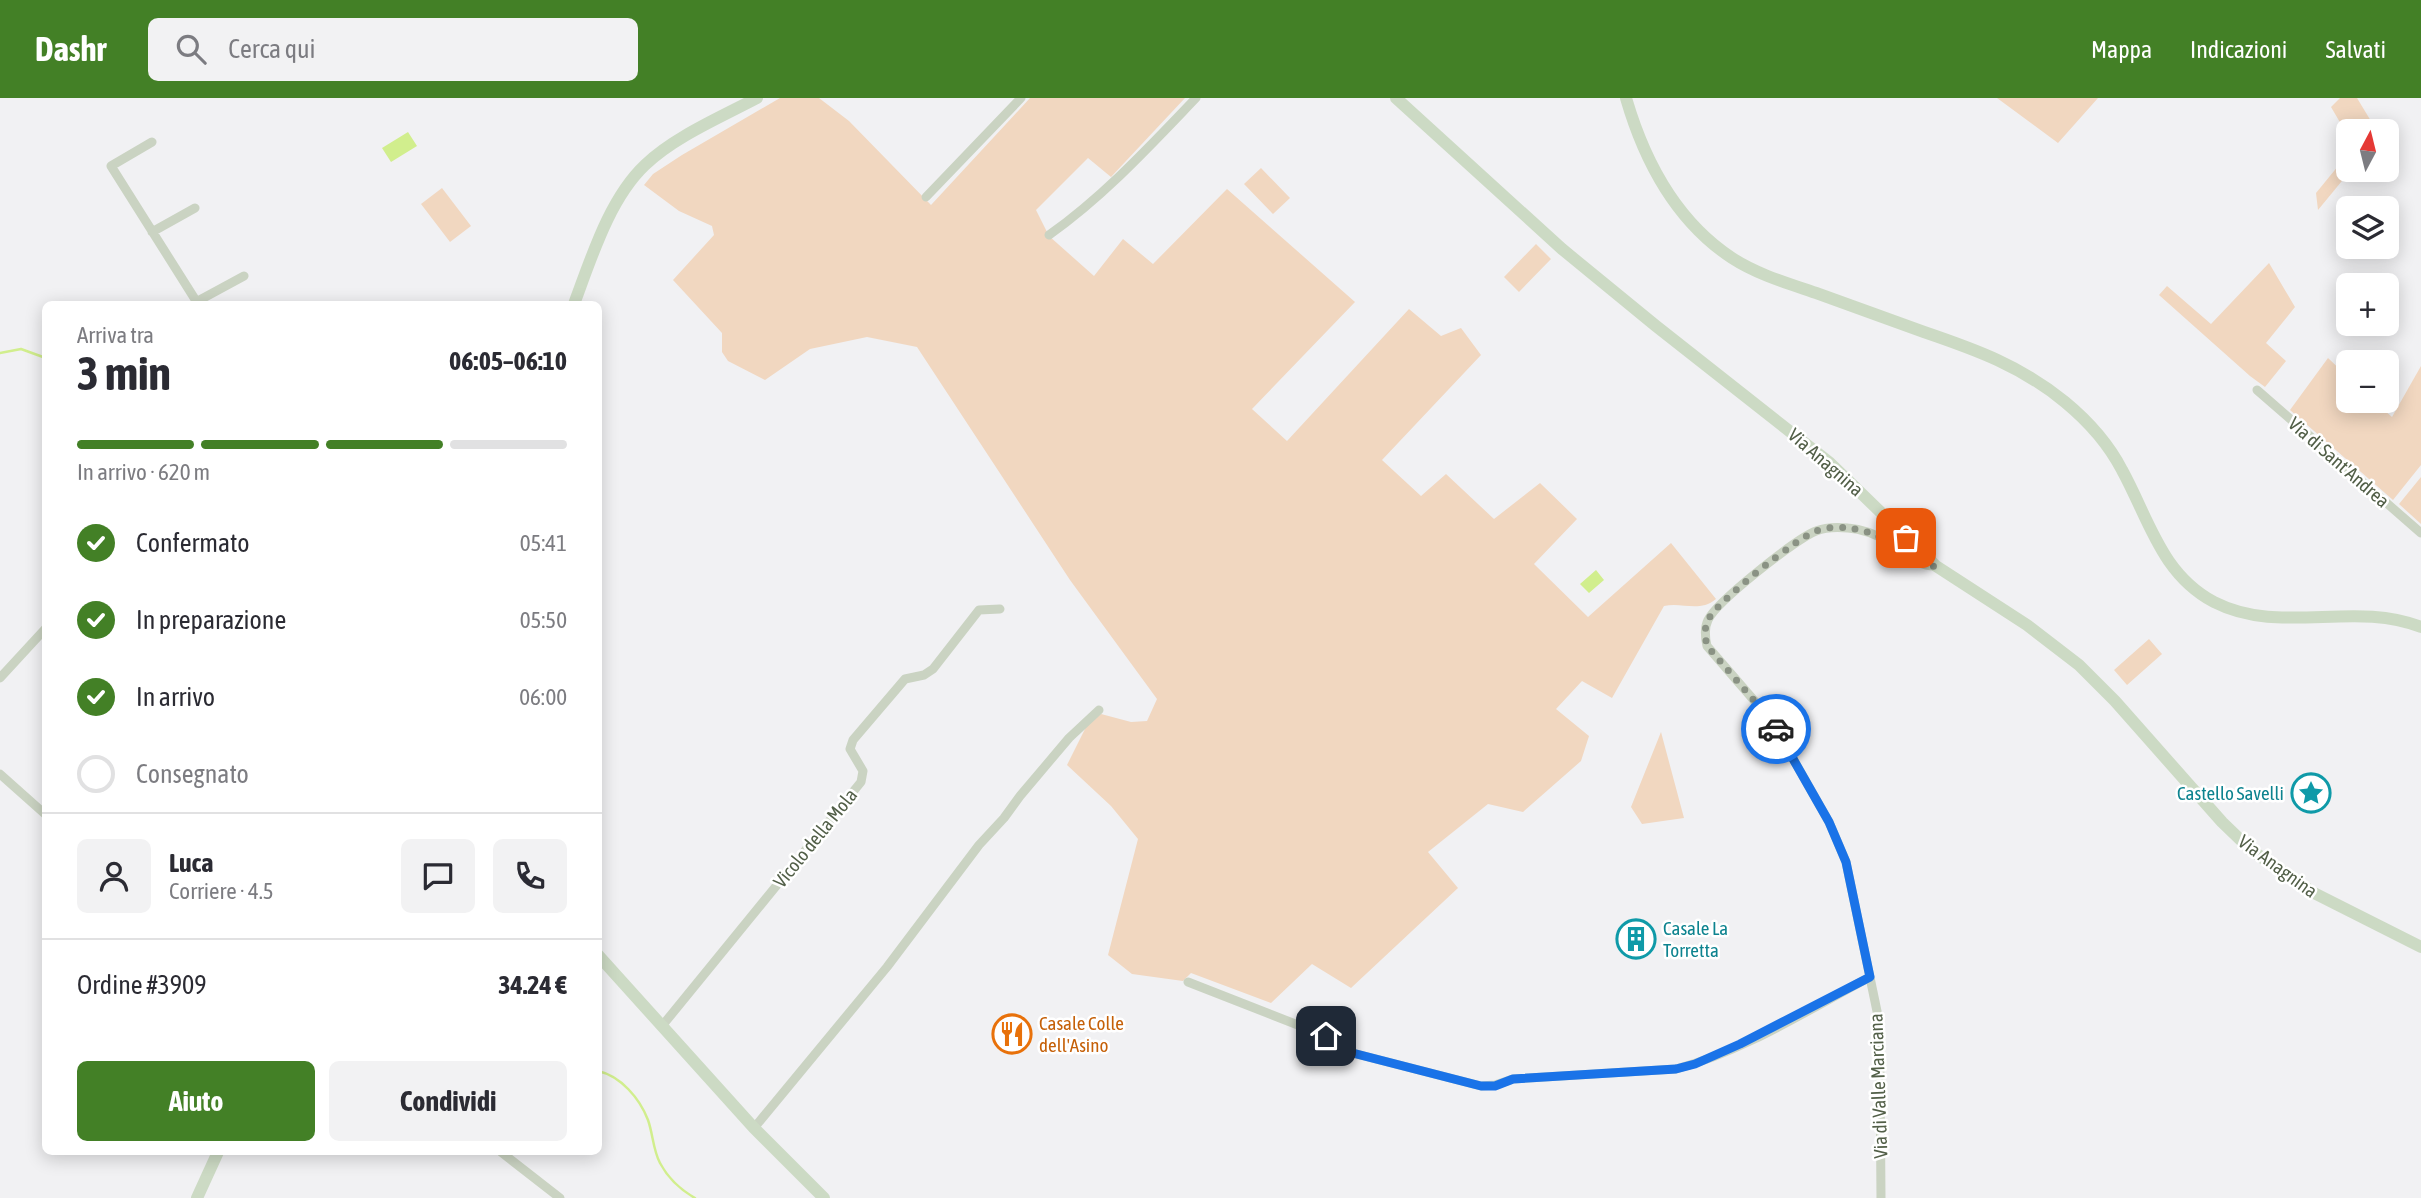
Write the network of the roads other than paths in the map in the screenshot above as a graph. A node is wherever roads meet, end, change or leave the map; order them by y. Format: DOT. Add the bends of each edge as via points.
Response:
graph roads {
  1 [pos="757,98"];
  2 [pos="1021,98"];
  3 [pos="1196,98"];
  4 [pos="1396,98"];
  5 [pos="1626,98"];
  6 [pos="152,142"];
  7 [pos="926,197"];
  8 [pos="195,208"];
  9 [pos="152,232"];
  10 [pos="1049,235"];
  11 [pos="244,276"];
  12 [pos="196,301"];
  13 [pos="200,301"];
  14 [pos="575,301"];
  15 [pos="2257,390"];
  16 [pos="2421,533"];
  17 [pos="1936,566"];
  18 [pos="1000,609"];
  19 [pos="2421,627"];
  20 [pos="42,632"];
  21 [pos="0,678"];
  22 [pos="1099,710"];
  23 [pos="0,774"];
  24 [pos="42,811"];
  25 [pos="2421,947"];
  26 [pos="602,959"];
  27 [pos="1870,977"];
  28 [pos="1188,982"];
  29 [pos="662,1026"];
  30 [pos="754,1128"];
  31 [pos="217,1155"];
  32 [pos="505,1155"];
  33 [pos="197,1198"];
  34 [pos="560,1198"];
  35 [pos="824,1198"];
  36 [pos="1881,1198"];
  1 -- 14 [label="main road" via="670,146 638,172 598,240"];
  2 -- 7 [label="street"];
  3 -- 10 [label="street" via="1116,181"];
  4 -- 17 [label="main road, Via Anagnina" via="1569,255 1837,469"];
  5 -- 19 [label="main road" via="1660,181 1696,226 1727,254 1780,281 2001,360 2076,410 2123,470 2162,554 2206,597 2263,618 2378,617"];
  6 -- 9 [label="street" via="111,166"];
  8 -- 9 [label="street"];
  9 -- 12 [label="street"];
  11 -- 13 [label="street"];
  15 -- 16 [label="street, Via di Sant'Andrea"];
  17 -- 25 [label="main road, Via Anagnina" via="2080,665 2222,822 2266,862 2323,899"];
  17 -- 27 [label="street, Via di Valle Marciana" via="1922,565 1888,541 1862,530 1820,530 1791,546 1720,605 1708,619 1705,634 1707,646 1771,720 1829,822 1846,862"];
  18 -- 29 [label="street, Vicolo della Mola" via="979,610 933,669 905,678 853,740 850,750 863,771 861,782"];
  20 -- 21 [label="street"];
  22 -- 30 [label="street" via="1069,738 979,845 887,967"];
  23 -- 24 [label="street"];
  26 -- 29 [label="main road"];
  27 -- 28 [label="street" via="1695,1064 1513,1079 1495,1086 1337,1049 1326,1036"];
  27 -- 36 [label="street, Via di Valle Marciana" via="1878,1016"];
  29 -- 30 [label="main road"];
  30 -- 35 [label="main road"];
  31 -- 33 [label="main road"];
  32 -- 34 [label="street"];
}
